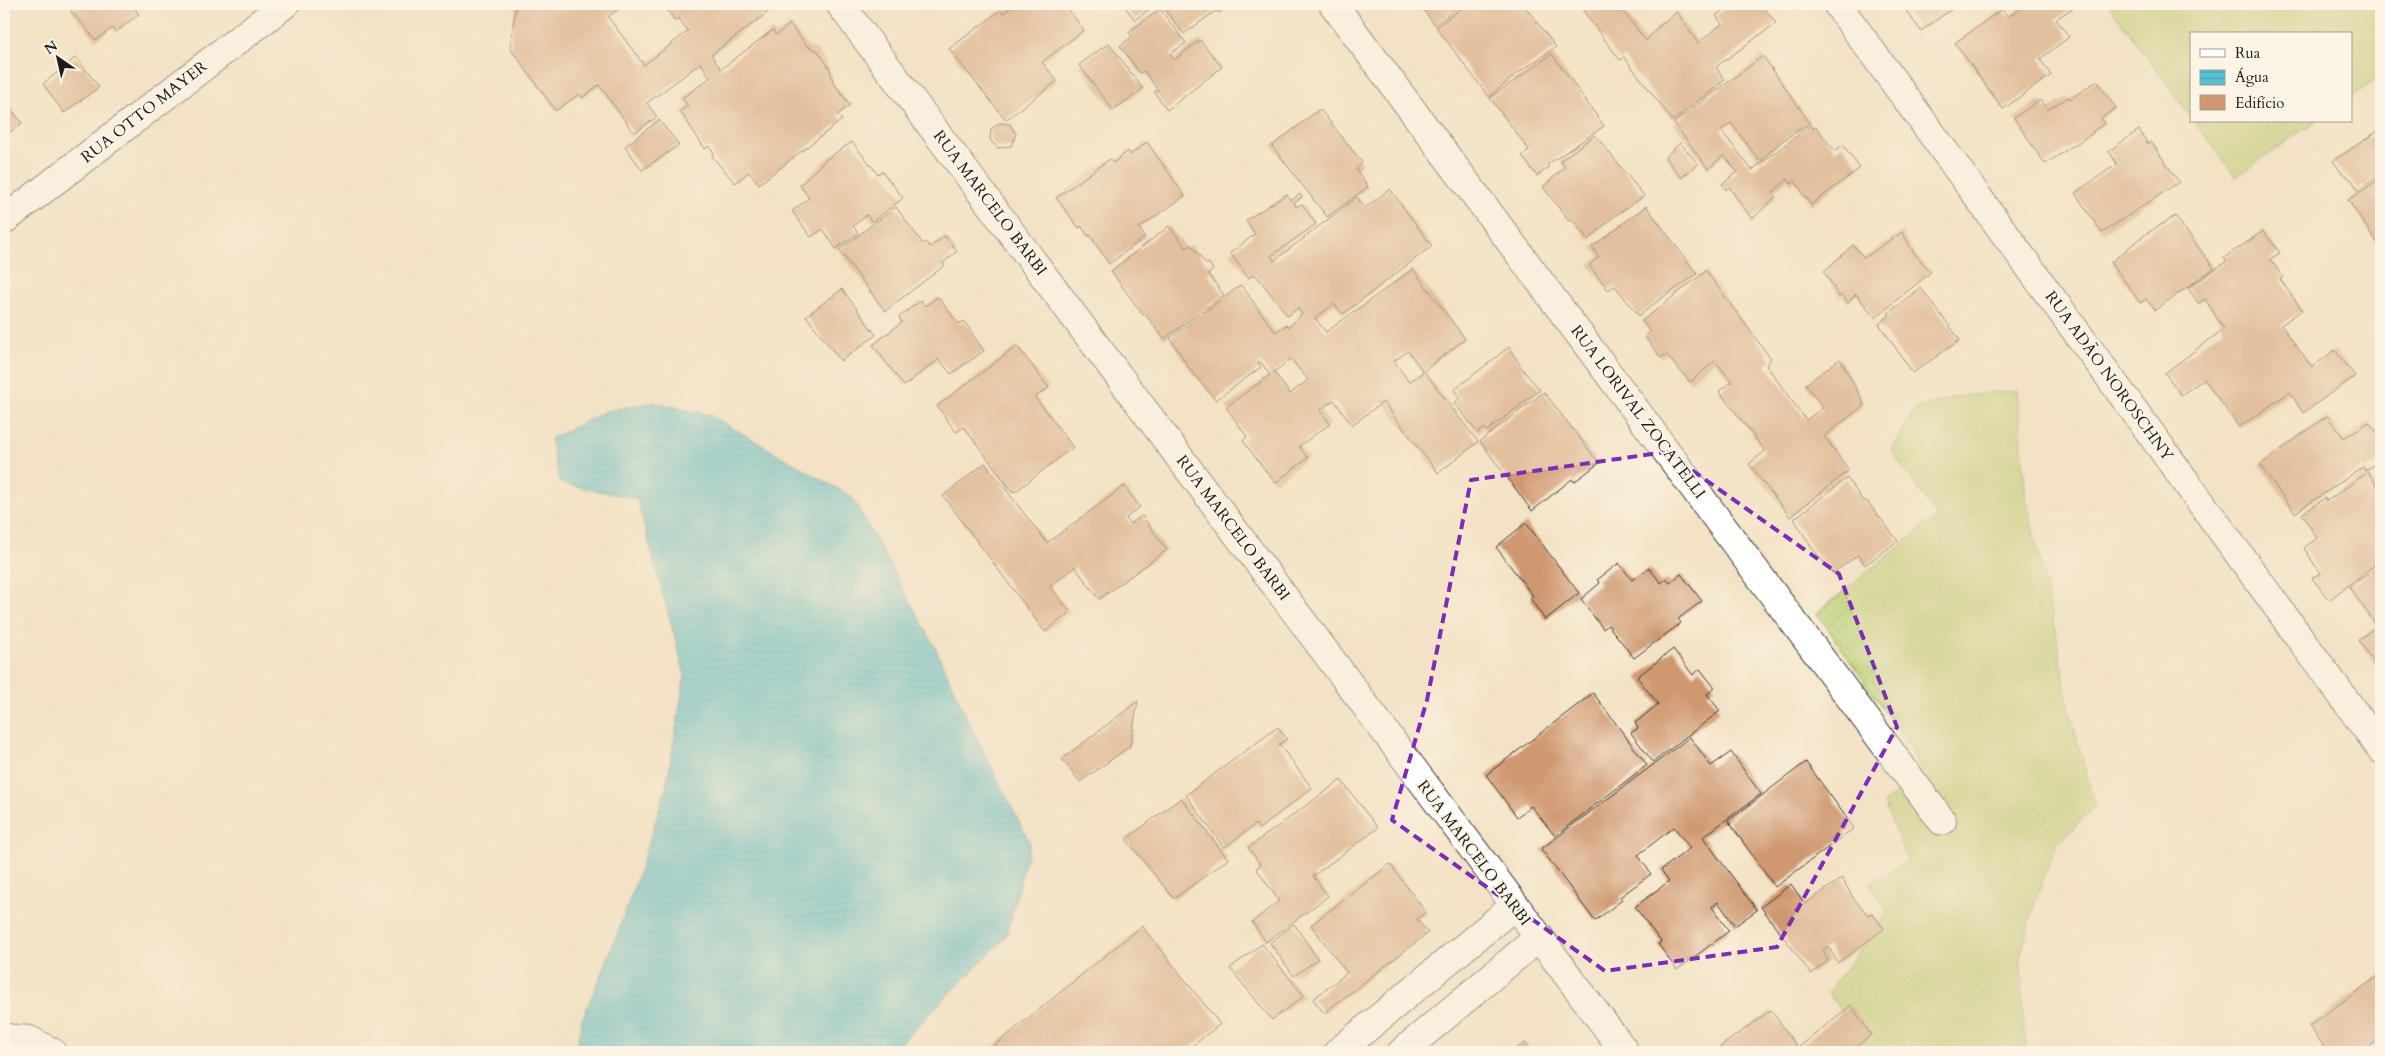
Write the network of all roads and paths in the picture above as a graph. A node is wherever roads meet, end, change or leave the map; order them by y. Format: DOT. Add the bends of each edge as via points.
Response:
graph roads {
  1 [pos="284,4"];
  2 [pos="840,4"];
  3 [pos="1333,4"];
  4 [pos="1837,4"];
  5 [pos="4,220"];
  6 [pos="2381,749"];
  7 [pos="1942,821"];
  8 [pos="1514,906"];
  9 [pos="1538,938"];
  10 [pos="4,1038"];
  11 [pos="52,1052"];
  12 [pos="1338,1052"];
  13 [pos="1402,1052"];
  14 [pos="1625,1052"];
  1 -- 5 [label="street, RUA OTTO MAYER"];
  2 -- 8 [label="street, RUA MARCELO BARBI"];
  3 -- 7 [label="street, RUA LORIVAL ZOCATELLI"];
  4 -- 6 [label="street, RUA ADÃO NOROSCHNY"];
  8 -- 9 [label="street, RUA MARCELO BARBI"];
  8 -- 12 [label="street"];
  9 -- 13 [label="street"];
  9 -- 14 [label="street, RUA MARCELO BARBI"];
  10 -- 11 [label="street" via="29,1040"];
}
